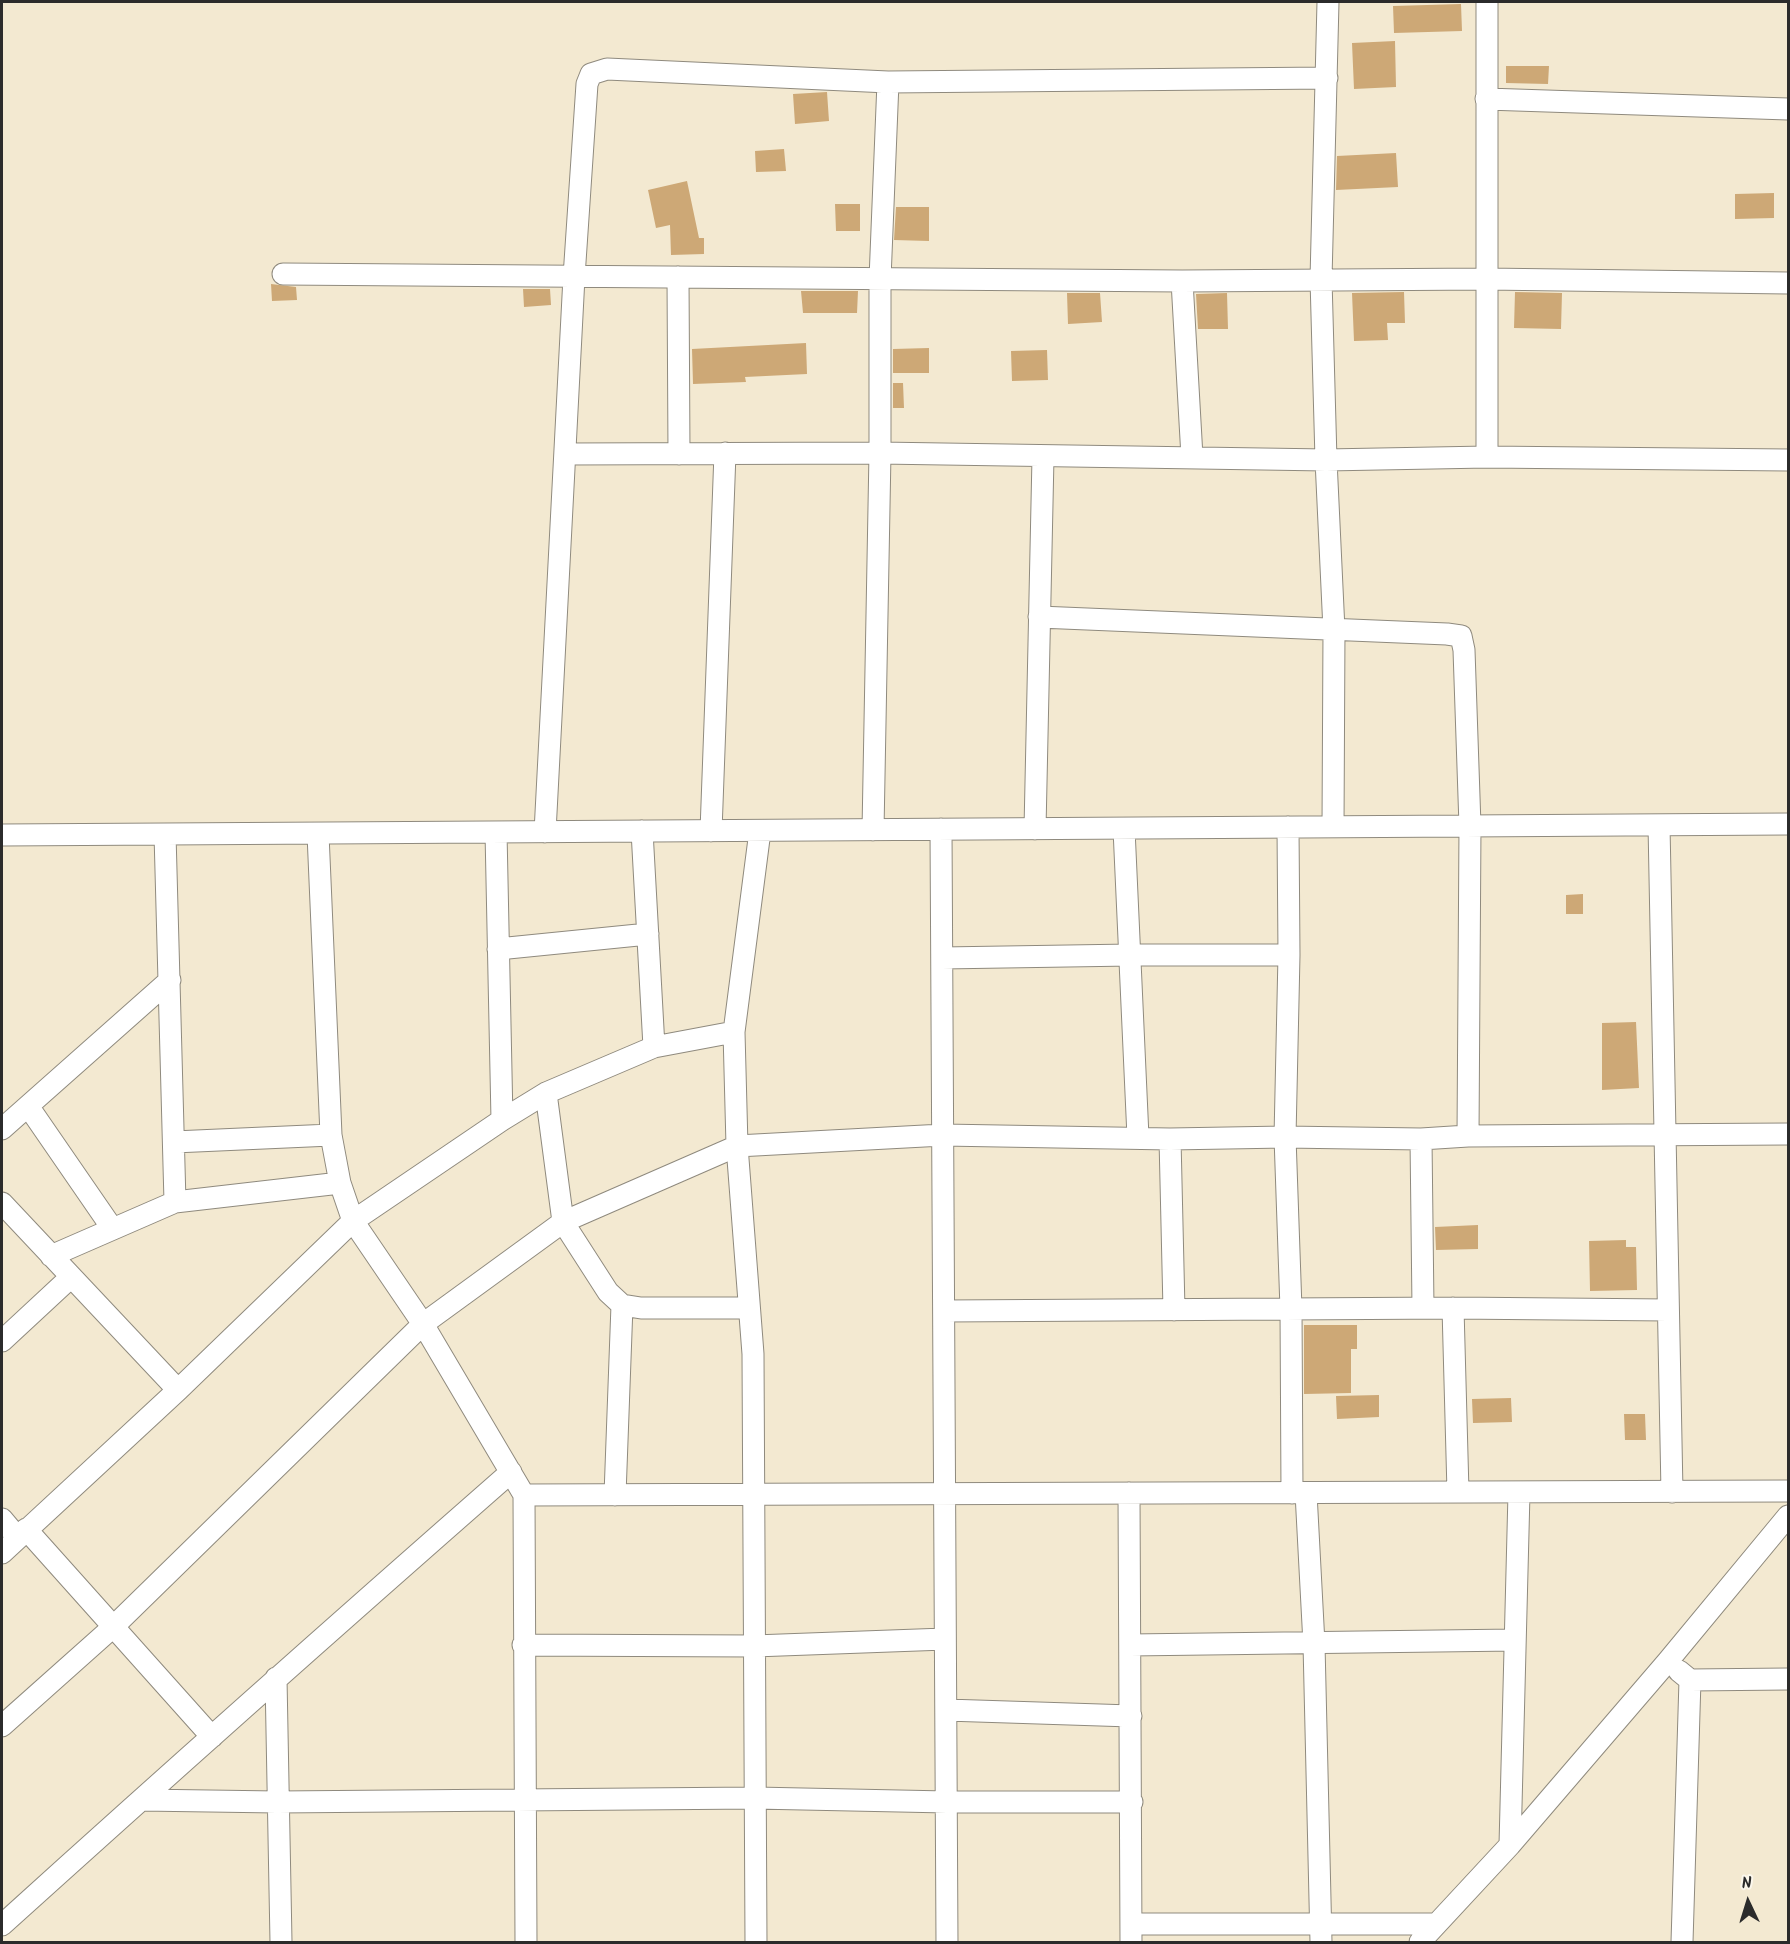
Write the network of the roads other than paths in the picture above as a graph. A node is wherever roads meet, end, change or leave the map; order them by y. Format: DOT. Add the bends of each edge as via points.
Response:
graph roads {
  1 [pos="1328,2"];
  2 [pos="1487,2"];
  3 [pos="1327,78"];
  4 [pos="888,82"];
  5 [pos="1486,99"];
  6 [pos="1788,109"];
  7 [pos="283,274"];
  8 [pos="574,277"];
  9 [pos="678,277"];
  10 [pos="880,279"];
  11 [pos="1321,279"];
  12 [pos="1486,279"];
  13 [pos="1182,281"];
  14 [pos="1788,283"];
  15 [pos="679,453"];
  16 [pos="725,453"];
  17 [pos="880,453"];
  18 [pos="566,454"];
  19 [pos="1043,457"];
  20 [pos="1192,457"];
  21 [pos="1487,457"];
  22 [pos="1326,460"];
  23 [pos="1788,460"];
  24 [pos="1039,617"];
  25 [pos="1334,630"];
  26 [pos="1788,824"];
  27 [pos="1659,825"];
  28 [pos="1470,826"];
  29 [pos="1288,827"];
  30 [pos="1333,827"];
  31 [pos="941,829"];
  32 [pos="1035,829"];
  33 [pos="1124,829"];
  34 [pos="873,830"];
  35 [pos="642,831"];
  36 [pos="711,831"];
  37 [pos="760,831"];
  38 [pos="496,832"];
  39 [pos="545,832"];
  40 [pos="165,834"];
  41 [pos="318,834"];
  42 [pos="2,835"];
  43 [pos="648,934"];
  44 [pos="498,949"];
  45 [pos="1131,955"];
  46 [pos="1289,955"];
  47 [pos="942,958"];
  48 [pos="170,980"];
  49 [pos="734,1032"];
  50 [pos="654,1047"];
  51 [pos="546,1093"];
  52 [pos="28,1106"];
  53 [pos="502,1120"];
  54 [pos="2,1129"];
  55 [pos="1788,1134"];
  56 [pos="331,1135"];
  57 [pos="943,1135"];
  58 [pos="1468,1136"];
  59 [pos="1665,1136"];
  60 [pos="1138,1137"];
  61 [pos="1285,1137"];
  62 [pos="1170,1139"];
  63 [pos="1421,1139"];
  64 [pos="174,1142"];
  65 [pos="737,1146"];
  66 [pos="340,1183"];
  67 [pos="175,1202"];
  68 [pos="2,1203"];
  69 [pos="353,1221"];
  70 [pos="563,1222"];
  71 [pos="112,1228"];
  72 [pos="51,1256"];
  73 [pos="71,1276"];
  74 [pos="622,1305"];
  75 [pos="748,1308"];
  76 [pos="1423,1308"];
  77 [pos="1453,1308"];
  78 [pos="1291,1309"];
  79 [pos="1174,1310"];
  80 [pos="1668,1310"];
  81 [pos="944,1311"];
  82 [pos="423,1324"];
  83 [pos="2,1341"];
  84 [pos="178,1390"];
  85 [pos="511,1472"];
  86 [pos="1788,1491"];
  87 [pos="1299,1492"];
  88 [pos="1458,1492"];
  89 [pos="1672,1492"];
  90 [pos="1129,1493"];
  91 [pos="1519,1493"];
  92 [pos="753,1494"];
  93 [pos="945,1494"];
  94 [pos="524,1495"];
  95 [pos="615,1495"];
  96 [pos="1788,1516"];
  97 [pos="2,1519"];
  98 [pos="22,1534"];
  99 [pos="2,1553"];
  100 [pos="113,1627"];
  101 [pos="945,1639"];
  102 [pos="1515,1640"];
  103 [pos="1314,1644"];
  104 [pos="524,1645"];
  105 [pos="1130,1645"];
  106 [pos="754,1646"];
  107 [pos="1668,1661"];
  108 [pos="276,1678"];
  109 [pos="1788,1679"];
  110 [pos="1690,1680"];
  111 [pos="946,1710"];
  112 [pos="1131,1716"];
  113 [pos="2,1726"];
  114 [pos="212,1737"];
  115 [pos="755,1798"];
  116 [pos="526,1799"];
  117 [pos="141,1800"];
  118 [pos="277,1802"];
  119 [pos="947,1802"];
  120 [pos="1132,1802"];
  121 [pos="1510,1845"];
  122 [pos="1436,1924"];
  123 [pos="2,1925"];
  124 [pos="1131,1933"];
  125 [pos="1321,1934"];
  126 [pos="282,1942"];
  127 [pos="526,1942"];
  128 [pos="756,1942"];
  129 [pos="947,1942"];
  130 [pos="1420,1942"];
  131 [pos="1682,1942"];
  1 -- 3 [label="street"];
  2 -- 5 [label="street"];
  3 -- 4 [label="street"];
  3 -- 11 [label="street"];
  4 -- 8 [label="street" via="607,69 591,74 587,84"];
  4 -- 10 [label="street"];
  5 -- 6 [label="street"];
  5 -- 12 [label="street"];
  7 -- 8 [label="street"];
  8 -- 9 [label="street"];
  8 -- 18 [label="street"];
  9 -- 10 [label="street"];
  9 -- 15 [label="street"];
  10 -- 13 [label="street"];
  10 -- 17 [label="street"];
  11 -- 12 [label="street"];
  11 -- 13 [label="street"];
  11 -- 22 [label="street"];
  12 -- 14 [label="street"];
  12 -- 21 [label="street"];
  13 -- 20 [label="street"];
  15 -- 16 [label="street"];
  15 -- 18 [label="street"];
  16 -- 17 [label="street"];
  16 -- 36 [label="street"];
  17 -- 19 [label="street"];
  17 -- 34 [label="street"];
  18 -- 39 [label="street"];
  19 -- 20 [label="street"];
  19 -- 24 [label="street"];
  20 -- 22 [label="street"];
  21 -- 22 [label="street"];
  21 -- 23 [label="street"];
  22 -- 25 [label="street"];
  24 -- 25 [label="street"];
  24 -- 32 [label="street"];
  25 -- 28 [label="street" via="1461,636"];
  25 -- 30 [label="street"];
  26 -- 27 [label="street"];
  27 -- 28 [label="street"];
  27 -- 59 [label="street"];
  28 -- 30 [label="street"];
  28 -- 58 [label="street"];
  29 -- 30 [label="street"];
  29 -- 33 [label="street"];
  29 -- 46 [label="street"];
  31 -- 32 [label="street"];
  31 -- 34 [label="street"];
  31 -- 47 [label="street"];
  32 -- 33 [label="street"];
  33 -- 45 [label="street"];
  34 -- 37 [label="street"];
  35 -- 36 [label="street"];
  35 -- 39 [label="street"];
  35 -- 43 [label="street"];
  36 -- 37 [label="street"];
  37 -- 49 [label="street"];
  38 -- 39 [label="street"];
  38 -- 41 [label="street"];
  38 -- 44 [label="street"];
  40 -- 41 [label="street"];
  40 -- 42 [label="street"];
  40 -- 48 [label="street"];
  41 -- 56 [label="street"];
  43 -- 44 [label="street"];
  43 -- 50 [label="street"];
  44 -- 53 [label="street"];
  45 -- 46 [label="street"];
  45 -- 47 [label="street"];
  45 -- 60 [label="street"];
  46 -- 61 [label="street"];
  47 -- 57 [label="street"];
  48 -- 52 [label="street"];
  48 -- 64 [label="street"];
  49 -- 50 [label="street"];
  49 -- 65 [label="street"];
  50 -- 51 [label="street"];
  51 -- 53 [label="street"];
  51 -- 70 [label="street"];
  52 -- 54 [label="street"];
  52 -- 71 [label="street"];
  53 -- 69 [label="street"];
  55 -- 59 [label="street"];
  56 -- 64 [label="street"];
  56 -- 66 [label="street"];
  57 -- 60 [label="street"];
  57 -- 65 [label="street"];
  57 -- 81 [label="street"];
  58 -- 59 [label="street"];
  58 -- 63 [label="street"];
  59 -- 80 [label="street"];
  60 -- 62 [label="street"];
  61 -- 62 [label="street"];
  61 -- 63 [label="street"];
  61 -- 78 [label="street"];
  62 -- 79 [label="street"];
  63 -- 76 [label="street"];
  64 -- 67 [label="street"];
  65 -- 70 [label="street"];
  65 -- 75 [label="street"];
  66 -- 67 [label="street"];
  66 -- 69 [label="street"];
  67 -- 71 [label="street"];
  68 -- 72 [label="street"];
  69 -- 82 [label="street"];
  69 -- 84 [label="street"];
  70 -- 74 [label="street" via="608,1292"];
  70 -- 82 [label="street"];
  71 -- 72 [label="street"];
  72 -- 73 [label="street"];
  73 -- 83 [label="street"];
  73 -- 84 [label="street"];
  74 -- 75 [label="street"];
  74 -- 95 [label="street"];
  75 -- 92 [label="street" via="753,1354"];
  76 -- 77 [label="street"];
  76 -- 78 [label="street"];
  77 -- 80 [label="street"];
  77 -- 88 [label="street"];
  78 -- 79 [label="street"];
  78 -- 87 [label="street"];
  79 -- 81 [label="street"];
  80 -- 89 [label="street"];
  81 -- 93 [label="street"];
  82 -- 85 [label="street"];
  82 -- 100 [label="street"];
  84 -- 98 [label="street"];
  85 -- 94 [label="street"];
  85 -- 108 [label="street"];
  86 -- 89 [label="street"];
  87 -- 88 [label="street"];
  87 -- 90 [label="street"];
  87 -- 103 [label="street"];
  88 -- 91 [label="street"];
  89 -- 91 [label="street"];
  90 -- 93 [label="street"];
  90 -- 105 [label="street"];
  91 -- 102 [label="street"];
  92 -- 93 [label="street"];
  92 -- 95 [label="street"];
  92 -- 106 [label="street"];
  93 -- 101 [label="street"];
  94 -- 95 [label="street"];
  94 -- 104 [label="street"];
  96 -- 107 [label="street"];
  97 -- 98 [label="street"];
  98 -- 99 [label="street"];
  98 -- 100 [label="street"];
  100 -- 113 [label="street"];
  100 -- 114 [label="street"];
  101 -- 106 [label="street"];
  101 -- 111 [label="street"];
  102 -- 103 [label="street"];
  102 -- 121 [label="street"];
  103 -- 105 [label="street"];
  103 -- 125 [label="street"];
  104 -- 106 [label="street"];
  104 -- 116 [label="street"];
  105 -- 112 [label="street"];
  106 -- 115 [label="street"];
  107 -- 110 [label="street"];
  107 -- 121 [label="street"];
  108 -- 114 [label="street"];
  108 -- 118 [label="street"];
  109 -- 110 [label="street"];
  110 -- 131 [label="street"];
  111 -- 112 [label="street"];
  111 -- 119 [label="street"];
  112 -- 120 [label="street"];
  114 -- 117 [label="street"];
  115 -- 116 [label="street"];
  115 -- 119 [label="street"];
  115 -- 128 [label="street"];
  116 -- 118 [label="street"];
  116 -- 127 [label="street"];
  117 -- 118 [label="street"];
  117 -- 123 [label="street"];
  118 -- 126 [label="street"];
  119 -- 120 [label="street"];
  119 -- 129 [label="street"];
  120 -- 124 [label="street"];
  121 -- 122 [label="street"];
  122 -- 125 [label="street"];
  122 -- 130 [label="street"];
  124 -- 125 [label="street"];
}
